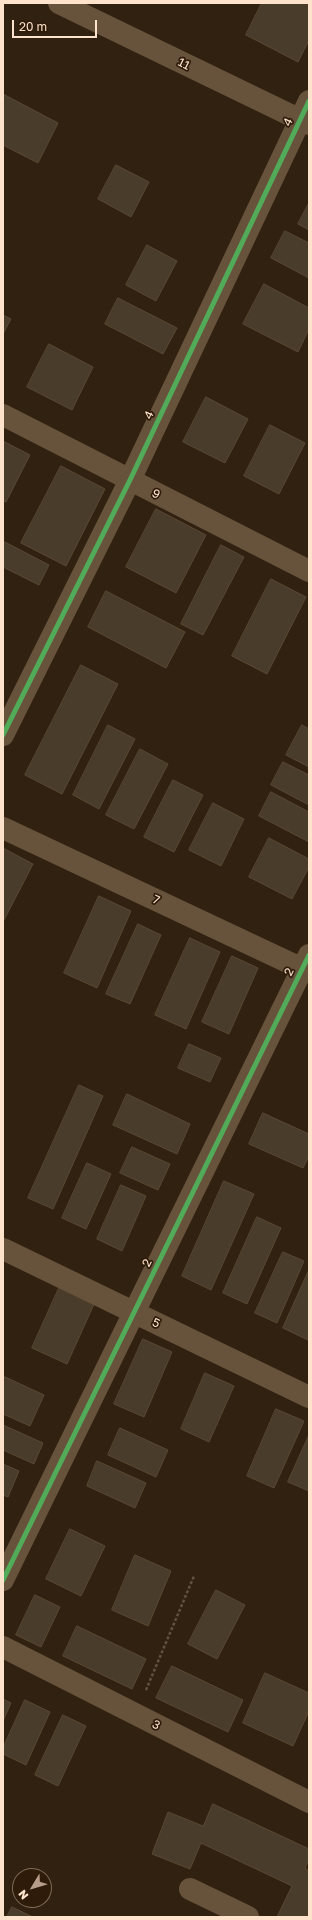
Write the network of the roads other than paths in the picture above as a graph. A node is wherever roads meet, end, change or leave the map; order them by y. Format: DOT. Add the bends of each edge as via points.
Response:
graph roads {
  1 [pos="60,3"];
  2 [pos="306,115"];
  3 [pos="3,416"];
  4 [pos="130,480"];
  5 [pos="309,571"];
  6 [pos="3,735"];
  7 [pos="3,828"];
  8 [pos="307,965"];
  9 [pos="3,1249"];
  10 [pos="134,1312"];
  11 [pos="309,1397"];
  12 [pos="3,1580"];
  13 [pos="3,1647"];
  14 [pos="309,1802"];
  15 [pos="190,1889"];
  16 [pos="248,1917"];
  1 -- 2 [label="street, 11"];
  2 -- 4 [label="street, 4"];
  3 -- 4 [label="street, 9"];
  4 -- 5 [label="street, 9"];
  4 -- 6 [label="street, 4"];
  7 -- 8 [label="street, 7"];
  8 -- 10 [label="street, 2"];
  9 -- 10 [label="street, 5"];
  10 -- 11 [label="street, 5"];
  10 -- 12 [label="street, 2"];
  13 -- 14 [label="street, 3"];
  15 -- 16 [label="street"];
}
